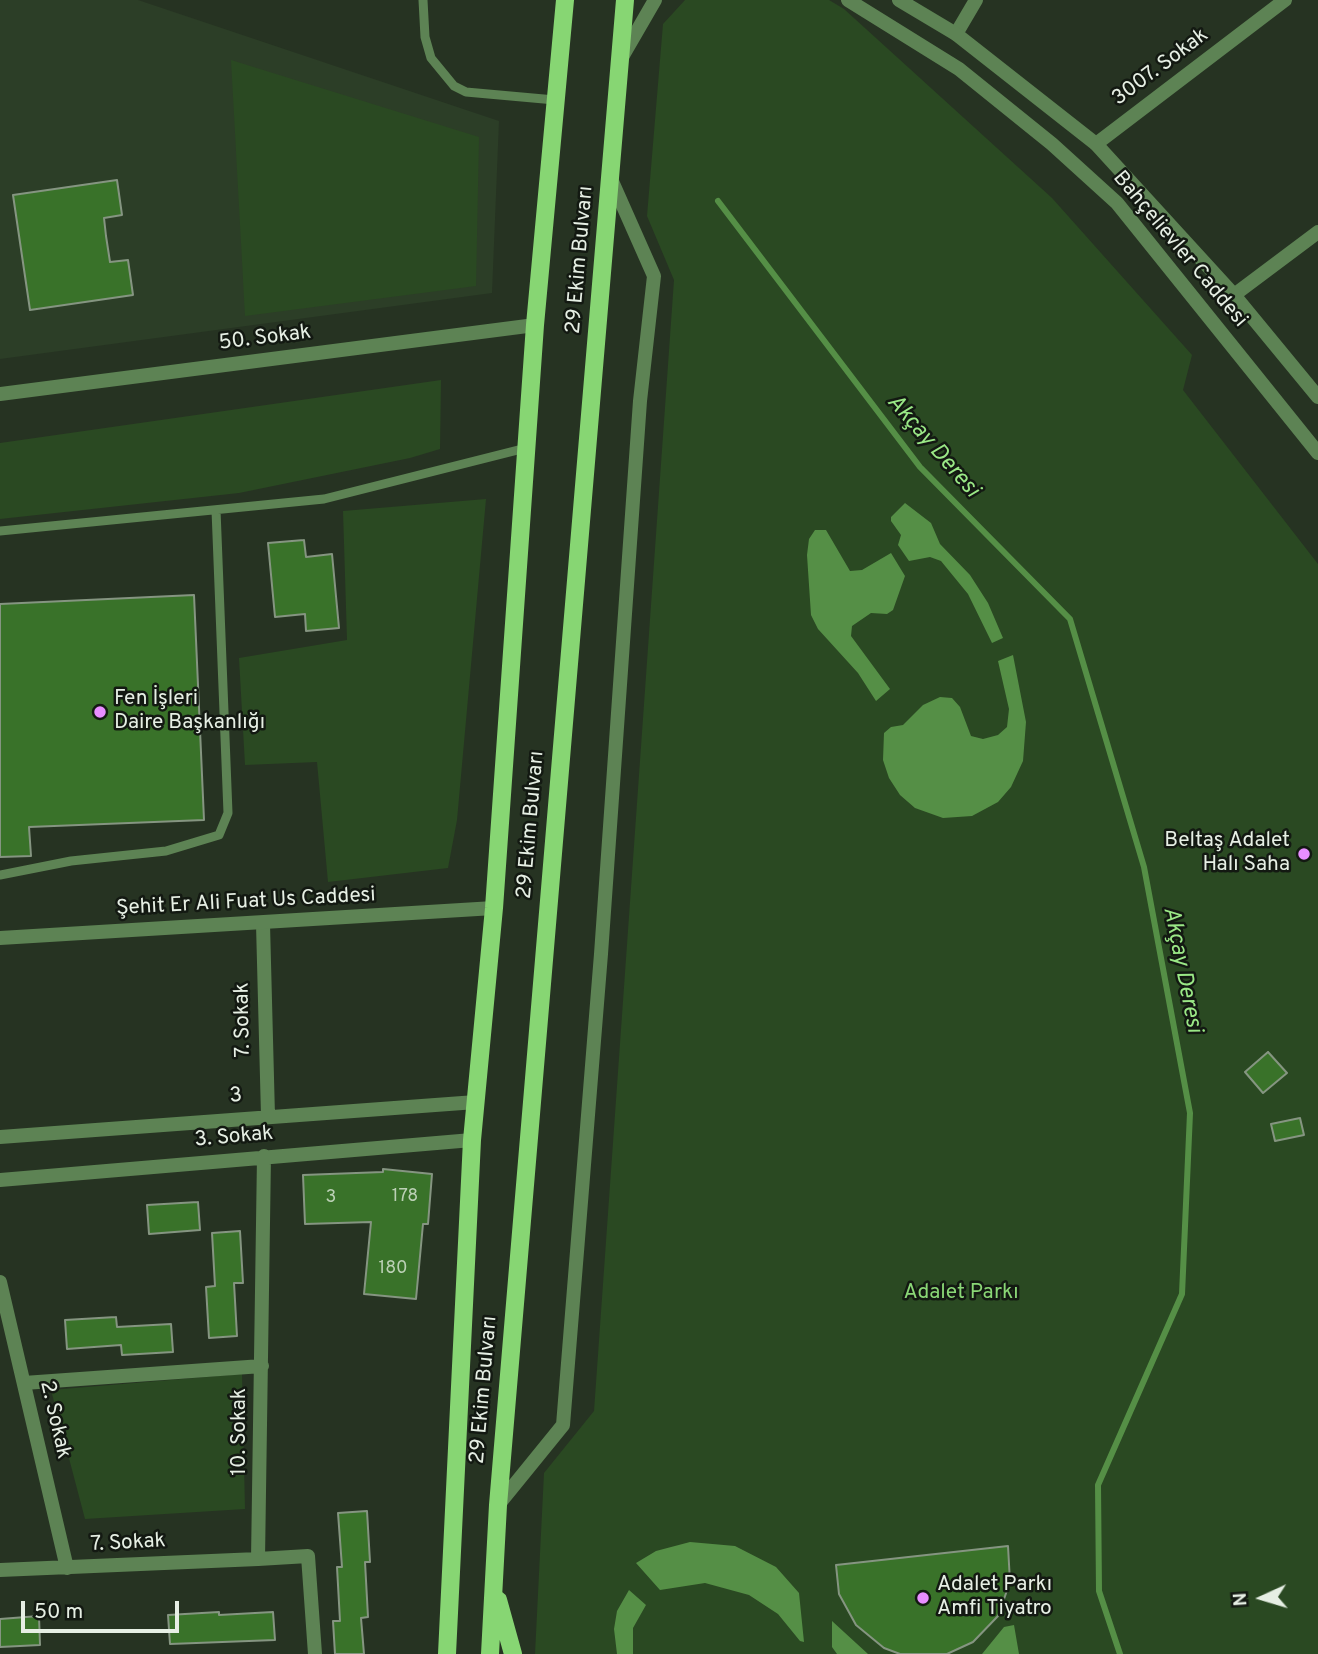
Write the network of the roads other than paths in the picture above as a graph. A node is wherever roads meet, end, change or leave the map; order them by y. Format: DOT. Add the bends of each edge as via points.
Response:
graph roads {
  1 [pos="423,0"];
  2 [pos="565,0"];
  3 [pos="625,0"];
  4 [pos="655,0"];
  5 [pos="848,0"];
  6 [pos="899,0"];
  7 [pos="976,0"];
  8 [pos="1285,0"];
  9 [pos="956,34"];
  10 [pos="621,58"];
  11 [pos="555,100"];
  12 [pos="1097,144"];
  13 [pos="611,179"];
  14 [pos="1318,232"];
  15 [pos="1234,295"];
  16 [pos="535,325"];
  17 [pos="0,394"];
  18 [pos="1318,397"];
  19 [pos="526,448"];
  20 [pos="1318,453"];
  21 [pos="216,510"];
  22 [pos="0,531"];
  23 [pos="0,876"];
  24 [pos="494,908"];
  25 [pos="263,924"];
  26 [pos="0,938"];
  27 [pos="476,1102"];
  28 [pos="268,1116"];
  29 [pos="0,1137"];
  30 [pos="472,1140"];
  31 [pos="264,1156"];
  32 [pos="0,1180"];
  33 [pos="0,1282"];
  34 [pos="262,1366"];
  35 [pos="24,1383"];
  36 [pos="498,1505"];
  37 [pos="258,1559"];
  38 [pos="67,1568"];
  39 [pos="0,1570"];
  40 [pos="493,1580"];
  41 [pos="315,1654"];
  42 [pos="446,1654"];
  43 [pos="491,1654"];
  44 [pos="513,1654"];
  1 -- 11 [label="lane" via="431,58 454,86 466,92"];
  2 -- 11 [label="main road, 29 Ekim Bulvarı"];
  3 -- 10 [label="main road, 29 Ekim Bulvarı"];
  4 -- 10 [label="street"];
  5 -- 20 [label="street, Bahçelievler Caddesi" via="959,69 1117,203"];
  6 -- 9 [label="street, Bahçelievler Caddesi"];
  7 -- 9 [label="street"];
  8 -- 12 [label="street, 3007. Sokak"];
  9 -- 12 [label="street, Bahçelievler Caddesi"];
  10 -- 13 [label="main road, 29 Ekim Bulvarı"];
  11 -- 16 [label="main road, 29 Ekim Bulvarı"];
  12 -- 15 [label="street, Bahçelievler Caddesi"];
  13 -- 36 [label="main road, 29 Ekim Bulvarı"];
  13 -- 36 [label="street" via="654,276 640,401 563,1425"];
  14 -- 15 [label="street"];
  15 -- 18 [label="street, Bahçelievler Caddesi"];
  16 -- 17 [label="street, 50. Sokak"];
  16 -- 19 [label="main road, 29 Ekim Bulvarı"];
  19 -- 21 [label="lane" via="324,499"];
  19 -- 24 [label="main road, 29 Ekim Bulvarı"];
  21 -- 22 [label="lane"];
  21 -- 23 [label="lane" via="228,813 219,835 166,850 71,861"];
  24 -- 25 [label="street, Şehit Er Ali Fuat Us Caddesi"];
  24 -- 27 [label="main road, 29 Ekim Bulvarı"];
  25 -- 26 [label="street, Şehit Er Ali Fuat Us Caddesi"];
  25 -- 28 [label="street, 7. Sokak"];
  27 -- 28 [label="street, 3"];
  27 -- 30 [label="main road, 29 Ekim Bulvarı"];
  28 -- 29 [label="street, 3"];
  30 -- 31 [label="street, 3. Sokak"];
  30 -- 42 [label="main road, 29 Ekim Bulvarı"];
  31 -- 32 [label="street, 3. Sokak"];
  31 -- 34 [label="street, 10. Sokak"];
  33 -- 35 [label="street, 2. Sokak"];
  34 -- 35 [label="street"];
  34 -- 37 [label="street, 10. Sokak"];
  35 -- 38 [label="street, 2. Sokak"];
  36 -- 40 [label="main road, 29 Ekim Bulvarı"];
  37 -- 38 [label="street, 7. Sokak"];
  37 -- 41 [label="street" via="309,1556"];
  38 -- 39 [label="street, 7. Sokak"];
  40 -- 43 [label="main road, 29 Ekim Bulvarı"];
  40 -- 44 [label="main road"];
}
